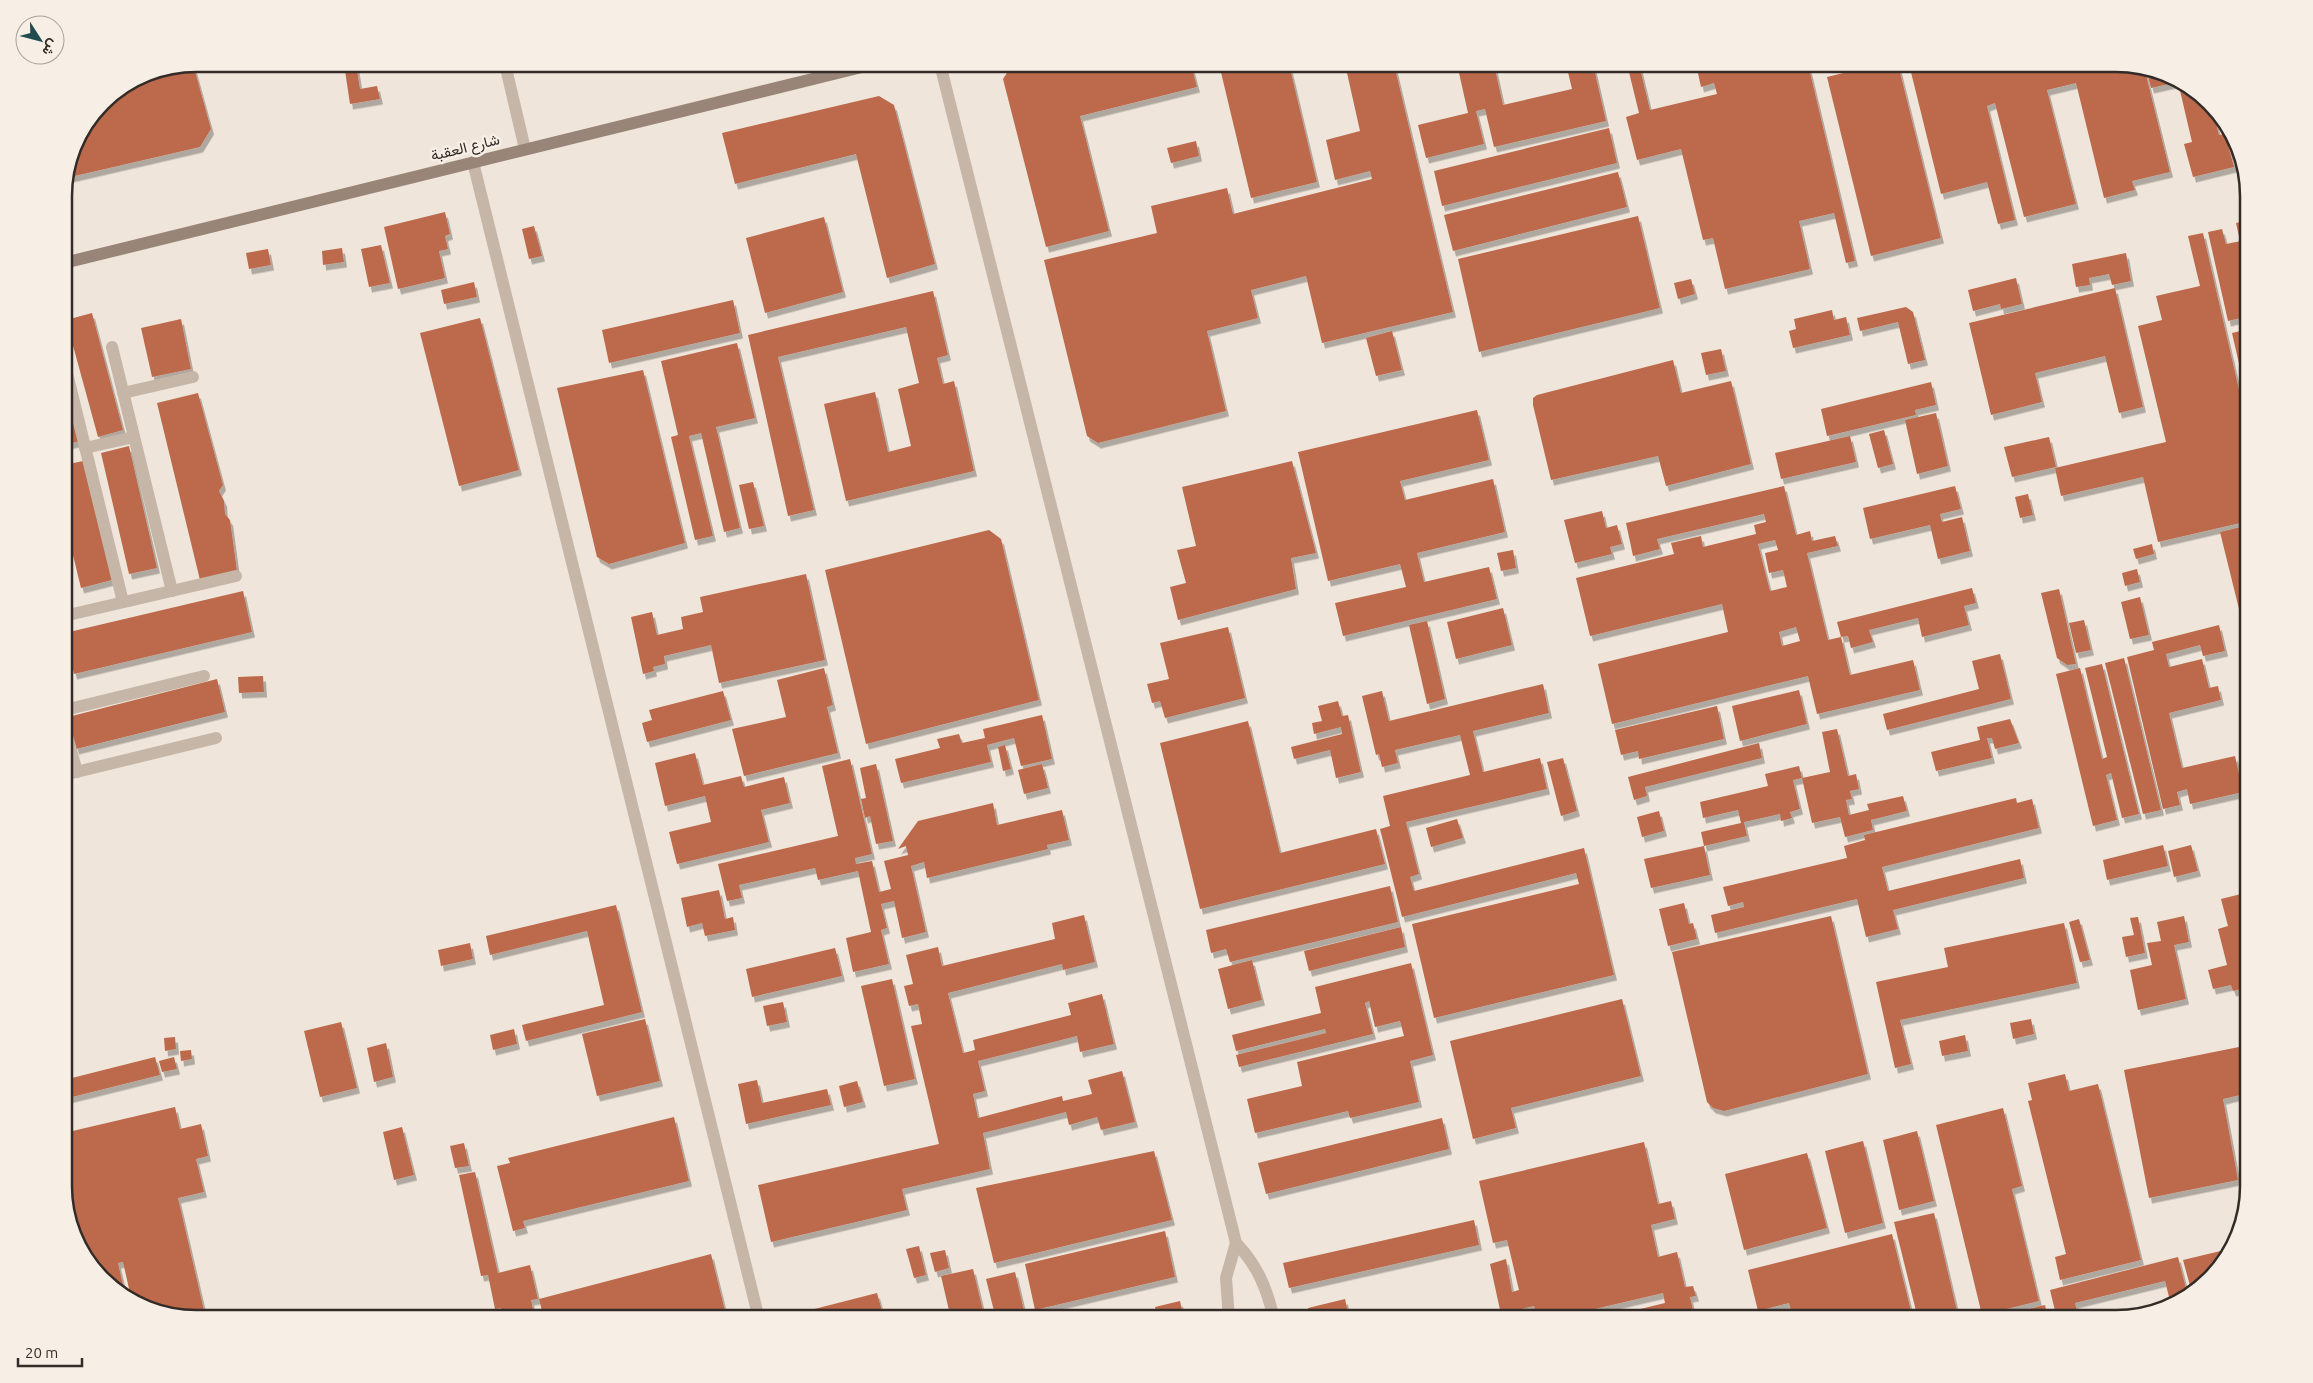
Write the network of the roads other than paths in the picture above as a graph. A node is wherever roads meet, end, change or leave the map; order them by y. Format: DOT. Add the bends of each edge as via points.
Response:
graph roads {
  1 [pos="507,73"];
  2 [pos="838,73"];
  3 [pos="942,73"];
  4 [pos="525,149"];
  5 [pos="473,162"];
  6 [pos="73,261"];
  7 [pos="112,347"];
  8 [pos="193,377"];
  9 [pos="123,393"];
  10 [pos="73,398"];
  11 [pos="134,437"];
  12 [pos="85,448"];
  13 [pos="236,576"];
  14 [pos="172,591"];
  15 [pos="123,602"];
  16 [pos="73,614"];
  17 [pos="204,676"];
  18 [pos="73,708"];
  19 [pos="216,738"];
  20 [pos="73,758"];
  21 [pos="77,772"];
  22 [pos="73,773"];
  23 [pos="1236,1243"];
  24 [pos="757,1310"];
  25 [pos="1228,1310"];
  26 [pos="1272,1310"];
  1 -- 4 [label="street"];
  2 -- 4 [label="street, شارع العقبة"];
  3 -- 23 [label="street"];
  4 -- 5 [label="street, شارع العقبة"];
  5 -- 6 [label="street, شارع العقبة"];
  5 -- 24 [label="street"];
  7 -- 9 [label="street"];
  8 -- 9 [label="street"];
  9 -- 11 [label="street"];
  10 -- 12 [label="street"];
  11 -- 12 [label="street"];
  11 -- 14 [label="street"];
  12 -- 15 [label="street"];
  13 -- 14 [label="street"];
  14 -- 15 [label="street"];
  15 -- 16 [label="street"];
  17 -- 18 [label="street"];
  19 -- 21 [label="street"];
  20 -- 21 [label="street"];
  21 -- 22 [label="street"];
  23 -- 25 [label="street" via="1226,1278"];
  23 -- 26 [label="street" via="1258,1270"];
}
